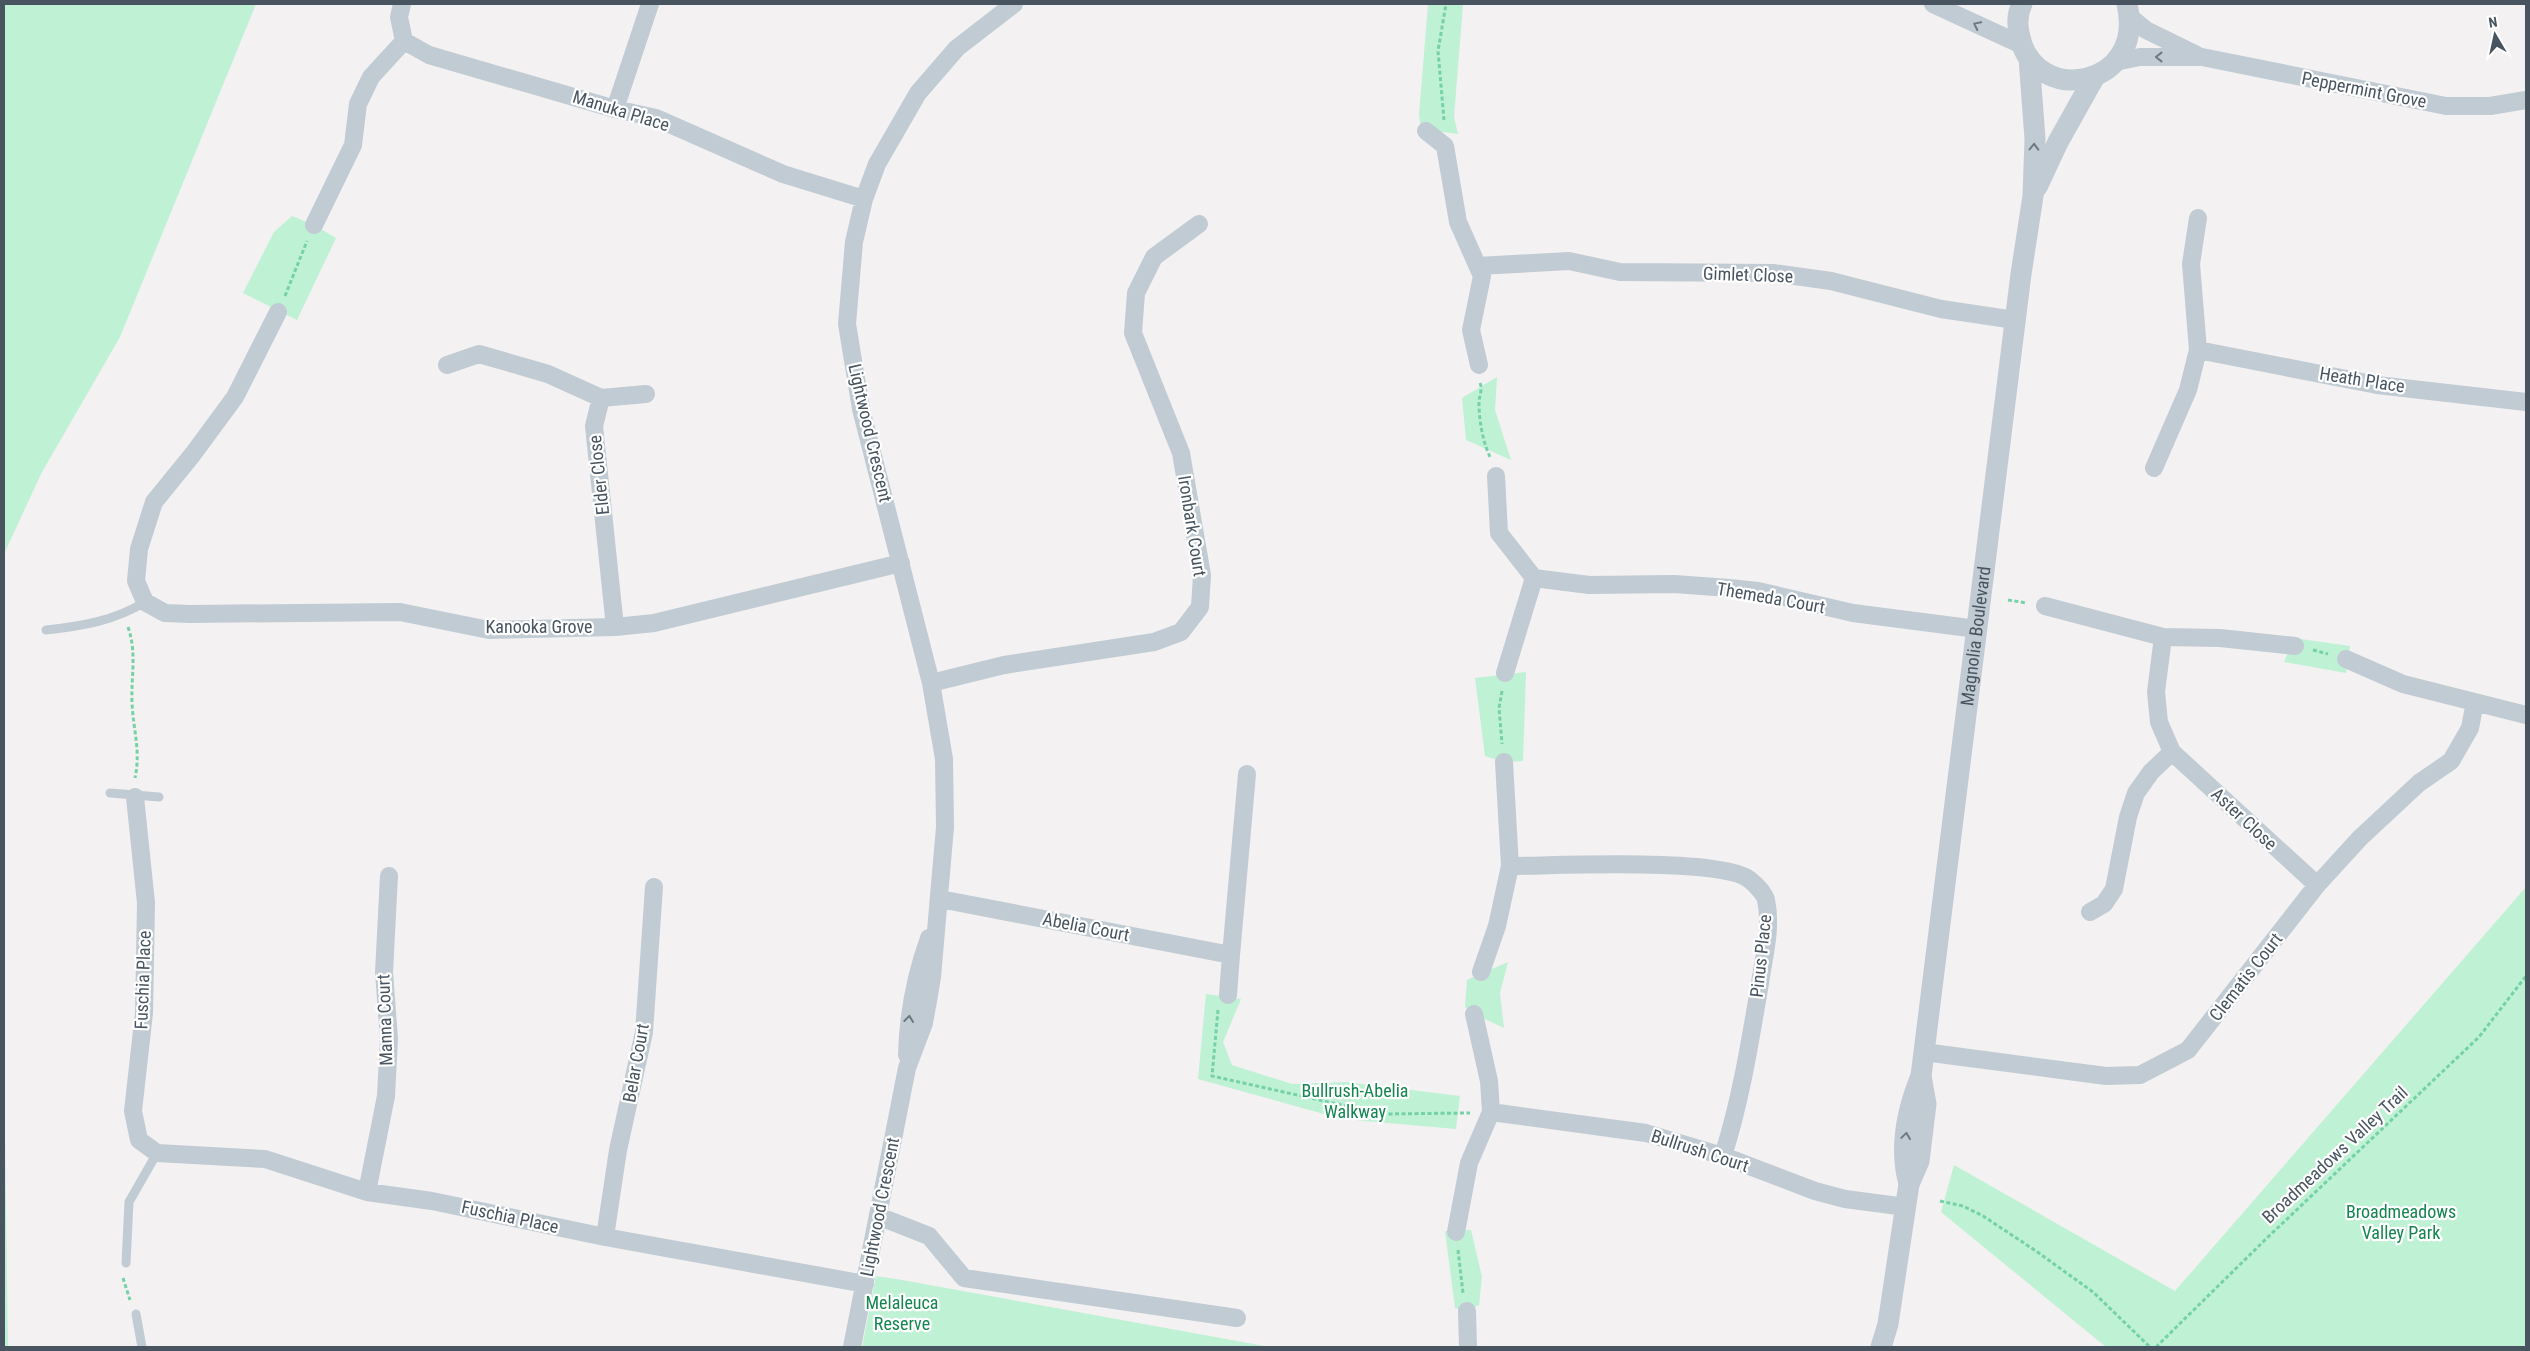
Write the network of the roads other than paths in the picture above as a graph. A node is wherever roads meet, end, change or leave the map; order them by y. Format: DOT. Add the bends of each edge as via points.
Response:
graph roads {
  1 [pos="402,4"];
  2 [pos="650,4"];
  3 [pos="1014,4"];
  4 [pos="1933,4"];
  5 [pos="2022,4"];
  6 [pos="2128,11"];
  7 [pos="404,40"];
  8 [pos="2025,52"];
  9 [pos="2202,58"];
  10 [pos="2115,62"];
  11 [pos="2096,76"];
  12 [pos="2526,100"];
  13 [pos="615,109"];
  14 [pos="1426,131"];
  15 [pos="2033,196"];
  16 [pos="864,199"];
  17 [pos="2198,218"];
  18 [pos="314,224"];
  19 [pos="1199,224"];
  20 [pos="1478,266"];
  21 [pos="278,312"];
  22 [pos="2015,320"];
  23 [pos="2198,350"];
  24 [pos="447,365"];
  25 [pos="1479,365"];
  26 [pos="646,394"];
  27 [pos="601,398"];
  28 [pos="2526,402"];
  29 [pos="2154,468"];
  30 [pos="1496,476"];
  31 [pos="901,563"];
  32 [pos="1534,578"];
  33 [pos="145,602"];
  34 [pos="2045,606"];
  35 [pos="615,627"];
  36 [pos="1977,628"];
  37 [pos="46,630"];
  38 [pos="2163,637"];
  39 [pos="2295,646"];
  40 [pos="2346,658"];
  41 [pos="1505,673"];
  42 [pos="931,683"];
  43 [pos="2475,702"];
  44 [pos="2526,715"];
  45 [pos="2172,752"];
  46 [pos="1504,762"];
  47 [pos="1247,774"];
  48 [pos="110,793"];
  49 [pos="136,797"];
  50 [pos="159,798"];
  51 [pos="1510,866"];
  52 [pos="389,876"];
  53 [pos="2317,885"];
  54 [pos="654,887"];
  55 [pos="938,906"];
  56 [pos="2090,912"];
  57 [pos="1231,955"];
  58 [pos="1481,972"];
  59 [pos="1228,995"];
  60 [pos="1474,1014"];
  61 [pos="1924,1052"];
  62 [pos="1491,1112"];
  63 [pos="157,1153"];
  64 [pos="1723,1156"];
  65 [pos="368,1192"];
  66 [pos="1906,1208"];
  67 [pos="878,1216"];
  68 [pos="1456,1232"];
  69 [pos="605,1237"];
  70 [pos="126,1263"];
  71 [pos="865,1284"];
  72 [pos="1467,1311"];
  73 [pos="136,1314"];
  74 [pos="1237,1318"];
  75 [pos="142,1347"];
  76 [pos="852,1347"];
  77 [pos="1468,1347"];
  78 [pos="1881,1347"];
  1 -- 7 [label="street" via="399,17"];
  2 -- 13 [label="street"];
  3 -- 16 [label="street, Lightwood Crescent" via="957,48 918,93 877,164"];
  8 -- 4 [label="street, one-way"];
  5 -- 8 [label="street, Magnolia Boulevard" via="2018,27"];
  6 -- 9 [label="street, Peppermint Grove" via="2146,30"];
  6 -- 10 [label="street" via="2130,34 2125,49"];
  7 -- 13 [label="street, Manuka Place" via="429,55"];
  7 -- 18 [label="street" via="371,77 358,104 353,145"];
  8 -- 11 [label="street" via="2042,71 2059,78 2078,80"];
  15 -- 8 [label="street, Magnolia Boulevard, one-way" via="2035,139"];
  9 -- 10 [label="street, Peppermint Grove, one-way" via="2140,57"];
  9 -- 12 [label="street, Peppermint Grove" via="2446,106 2490,106"];
  10 -- 11 [label="street"];
  11 -- 15 [label="street, Magnolia Boulevard" via="2058,142"];
  13 -- 16 [label="street, Manuka Place" via="656,118 783,174"];
  14 -- 20 [label="street" via="1445,146 1458,222"];
  15 -- 22 [label="street, Magnolia Boulevard"];
  16 -- 31 [label="street, Lightwood Crescent" via="854,242 847,324 861,409"];
  17 -- 23 [label="street" via="2191,264"];
  19 -- 42 [label="street, Ironbark Court" via="1154,257 1136,293 1133,333 1181,453 1202,575 1200,607 1181,632 1154,642 1004,666"];
  20 -- 22 [label="street, Gimlet Close" via="1569,261 1620,272 1773,273 1831,281 1941,309"];
  20 -- 25 [label="street" via="1482,276 1471,330"];
  21 -- 33 [label="street" via="235,397 154,502 139,549 136,581"];
  22 -- 36 [label="street, Magnolia Boulevard"];
  23 -- 28 [label="street, Heath Place" via="2377,385"];
  23 -- 29 [label="street" via="2188,390"];
  24 -- 27 [label="street" via="479,354 548,374"];
  26 -- 27 [label="street"];
  27 -- 35 [label="street, Elder Close" via="594,426"];
  30 -- 32 [label="street" via="1499,533"];
  31 -- 35 [label="street, Kanooka Grove" via="672,618"];
  31 -- 42 [label="street, Lightwood Crescent"];
  32 -- 36 [label="street, Themeda Court" via="1589,585 1674,584 1739,589 1853,613"];
  32 -- 41 [label="street"];
  33 -- 35 [label="street, Kanooka Grove" via="165,613 400,612 489,630"];
  33 -- 37 [label="lane" via="124,614 90,624"];
  34 -- 38 [label="street"];
  36 -- 61 [label="street, Magnolia Boulevard"];
  38 -- 39 [label="street" via="2220,638"];
  38 -- 45 [label="street, Aster Close" via="2156,692 2159,722"];
  40 -- 43 [label="street" via="2403,684"];
  42 -- 55 [label="street, Lightwood Crescent" via="944,759 945,828"];
  43 -- 44 [label="street"];
  43 -- 53 [label="street, Clematis Court" via="2470,728 2452,760 2406,795"];
  45 -- 53 [label="street, Aster Close"];
  45 -- 56 [label="street" via="2151,772 2136,793 2114,889 2104,904"];
  46 -- 51 [label="street"];
  47 -- 57 [label="street"];
  48 -- 49 [label="lane"];
  49 -- 50 [label="lane"];
  49 -- 63 [label="street, Fuschia Place" via="146,903 144,1013 133,1111 139,1140"];
  51 -- 58 [label="street" via="1497,926"];
  51 -- 64 [label="street, Pinus Place" via="1660,864 1716,870 1749,878 1766,898 1769,924 1744,1079"];
  52 -- 65 [label="street, Manna Court" via="384,972 389,1039 386,1096"];
  53 -- 61 [label="street, Clematis Court" via="2188,1050 2140,1075 2106,1076"];
  54 -- 69 [label="street, Belar Court" via="644,1032 618,1150"];
  55 -- 57 [label="street, Abelia Court"];
  55 -- 67 [label="street, Lightwood Crescent" via="916,976 908,1020 907,1068"];
  57 -- 59 [label="street"];
  60 -- 62 [label="street" via="1489,1081"];
  61 -- 66 [label="street, Magnolia Boulevard" via="1921,1076 1910,1101 1904,1146 1904,1166 1909,1184"];
  62 -- 64 [label="street, Bullrush Court" via="1646,1133"];
  62 -- 68 [label="street" via="1469,1163"];
  63 -- 65 [label="street, Fuschia Place" via="265,1159"];
  63 -- 70 [label="lane" via="129,1202"];
  64 -- 66 [label="street, Bullrush Court" via="1816,1191"];
  65 -- 69 [label="street, Fuschia Place" via="432,1201"];
  66 -- 78 [label="street, Magnolia Boulevard" via="1888,1324"];
  67 -- 71 [label="street, Lightwood Crescent"];
  67 -- 74 [label="street" via="929,1236 964,1278"];
  69 -- 71 [label="street, Fuschia Place"];
  71 -- 76 [label="street, Lightwood Crescent"];
  72 -- 77 [label="street"];
  73 -- 75 [label="lane"];
}
